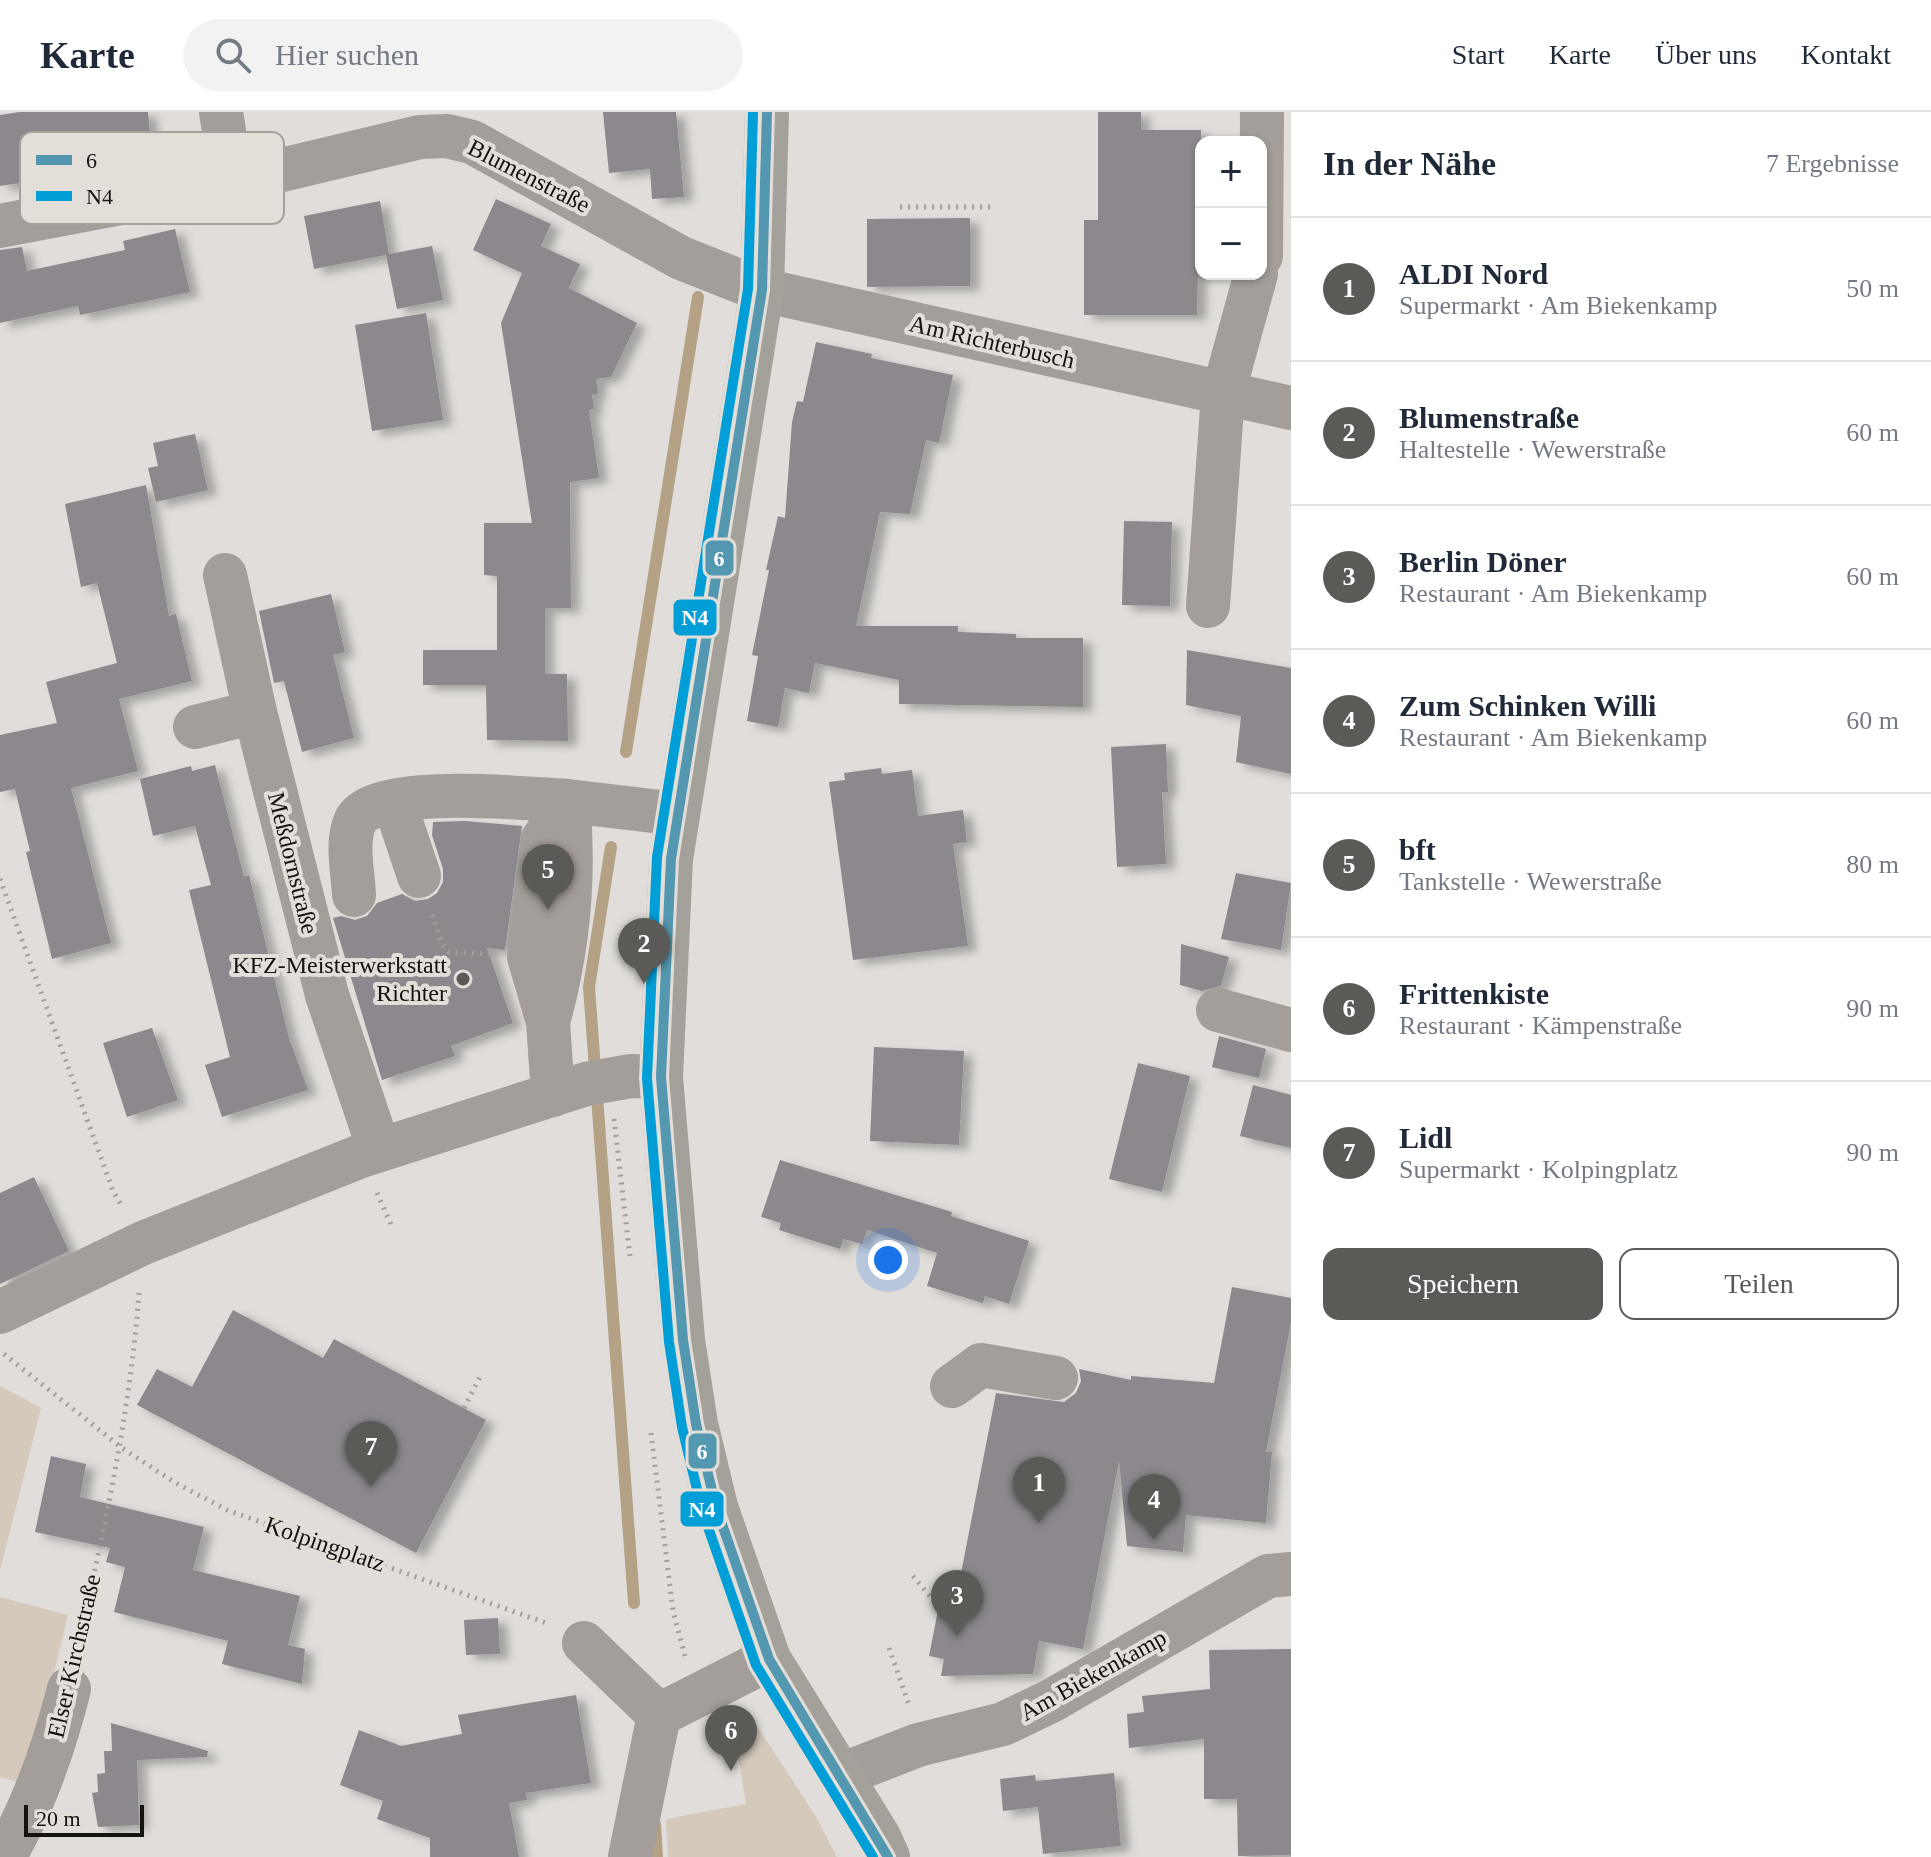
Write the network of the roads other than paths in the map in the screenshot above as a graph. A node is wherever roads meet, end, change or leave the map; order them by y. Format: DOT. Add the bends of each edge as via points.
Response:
graph roads {
  1 [pos="221,112"];
  2 [pos="767,112"];
  3 [pos="1262,112"];
  4 [pos="224,132"];
  5 [pos="284,170"];
  6 [pos="1261,208"];
  7 [pos="20,222"];
  8 [pos="0,226"];
  9 [pos="1254,280"];
  10 [pos="762,290"];
  11 [pos="1223,394"];
  12 [pos="1291,408"];
  13 [pos="225,575"];
  14 [pos="1208,606"];
  15 [pos="255,712"];
  16 [pos="195,727"];
  17 [pos="394,801"];
  18 [pos="568,801"];
  19 [pos="678,814"];
  20 [pos="419,876"];
  21 [pos="354,895"];
  22 [pos="1218,1010"];
  23 [pos="548,1022"];
  24 [pos="1291,1030"];
  25 [pos="661,1077"];
  26 [pos="584,1086"];
  27 [pos="379,1149"];
  28 [pos="0,1312"];
  29 [pos="1056,1378"];
  30 [pos="952,1386"];
  31 [pos="1291,1574"];
  32 [pos="584,1643"];
  33 [pos="769,1659"];
  34 [pos="69,1689"];
  35 [pos="659,1715"];
  36 [pos="841,1775"];
  37 [pos="4,1857"];
  38 [pos="630,1857"];
  39 [pos="888,1857"];
  1 -- 4 [label="street"];
  2 -- 10 [label="main road"];
  3 -- 6 [label="street"];
  5 -- 10 [label="street, Blumenstraße" via="420,137 472,142 681,258"];
  7 -- 8 [label="street, Blumenstraße"];
  9 -- 11 [label="street"];
  10 -- 11 [label="street, Am Richterbusch"];
  10 -- 19 [label="main road"];
  11 -- 12 [label="street, Am Richterbusch"];
  11 -- 14 [label="street"];
  13 -- 15 [label="street, Meßdornstraße"];
  15 -- 16 [label="street"];
  15 -- 27 [label="street, Meßdornstraße" via="327,995"];
  17 -- 18 [label="street" via="441,795"];
  17 -- 20 [label="street"];
  17 -- 21 [label="street" via="361,812 355,821"];
  18 -- 19 [label="street"];
  18 -- 23 [label="street" via="572,866 560,973"];
  18 -- 23 [label="street" via="543,839 529,957"];
  19 -- 25 [label="main road" via="666,918"];
  22 -- 24 [label="street"];
  23 -- 26 [label="street"];
  25 -- 26 [label="street"];
  25 -- 33 [label="main road" via="683,1340 696,1424 730,1554"];
  26 -- 27 [label="street"];
  27 -- 28 [label="street" via="143,1243"];
  29 -- 30 [label="street" via="981,1365"];
  31 -- 36 [label="street, Am Biekenkamp" via="1268,1576 1003,1724 918,1745"];
  32 -- 35 [label="street"];
  33 -- 35 [label="street"];
  33 -- 36 [label="main road"];
  34 -- 37 [label="street, Elser Kirchstraße" via="26,1820"];
  35 -- 38 [label="street"];
  36 -- 39 [label="main road"];
}
